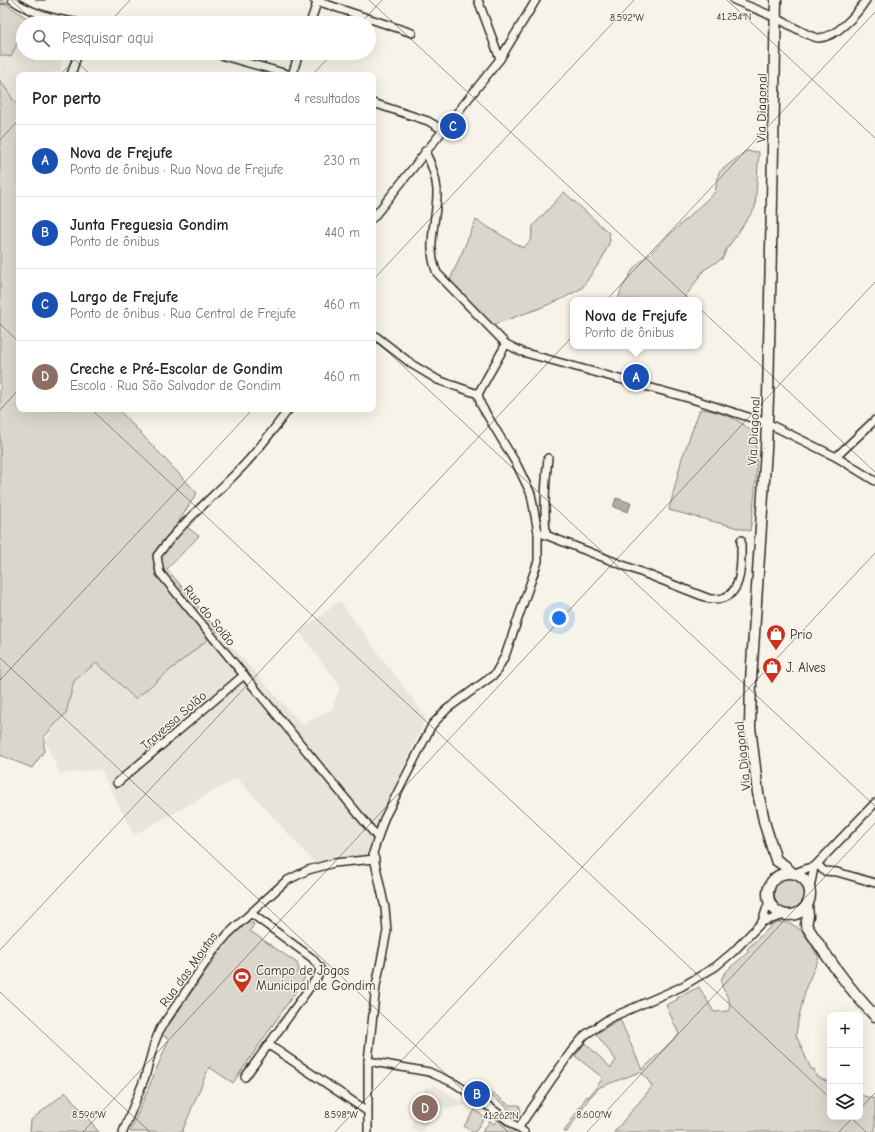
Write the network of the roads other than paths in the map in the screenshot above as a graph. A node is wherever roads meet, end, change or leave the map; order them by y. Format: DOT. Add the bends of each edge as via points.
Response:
graph roads {
  1 [pos="12,0"];
  2 [pos="316,0"];
  3 [pos="478,0"];
  4 [pos="536,0"];
  5 [pos="734,0"];
  6 [pos="776,0"];
  7 [pos="865,0"];
  8 [pos="46,16"];
  9 [pos="312,16"];
  10 [pos="363,16"];
  11 [pos="775,17"];
  12 [pos="376,21"];
  13 [pos="412,33"];
  14 [pos="500,59"];
  15 [pos="76,60"];
  16 [pos="238,60"];
  17 [pos="296,60"];
  18 [pos="72,72"];
  19 [pos="280,72"];
  20 [pos="292,72"];
  21 [pos="376,104"];
  22 [pos="443,130"];
  23 [pos="425,151"];
  24 [pos="376,214"];
  25 [pos="376,336"];
  26 [pos="506,344"];
  27 [pos="478,394"];
  28 [pos="287,412"];
  29 [pos="875,420"];
  30 [pos="767,423"];
  31 [pos="836,457"];
  32 [pos="548,458"];
  33 [pos="875,481"];
  34 [pos="538,532"];
  35 [pos="546,535"];
  36 [pos="741,540"];
  37 [pos="244,675"];
  38 [pos="118,783"];
  39 [pos="875,803"];
  40 [pos="378,838"];
  41 [pos="375,859"];
  42 [pos="776,860"];
  43 [pos="816,865"];
  44 [pos="793,873"];
  45 [pos="772,880"];
  46 [pos="875,883"];
  47 [pos="810,888"];
  48 [pos="769,901"];
  49 [pos="807,905"];
  50 [pos="252,914"];
  51 [pos="787,915"];
  52 [pos="762,922"];
  53 [pos="806,925"];
  54 [pos="875,1016"];
  55 [pos="269,1045"];
  56 [pos="368,1061"];
  57 [pos="245,1077"];
  58 [pos="367,1111"];
  59 [pos="522,1130"];
  60 [pos="123,1132"];
  61 [pos="368,1132"];
  1 -- 8 [label="street"];
  2 -- 9 [label="street"];
  2 -- 10 [label="street"];
  3 -- 14 [label="street"];
  4 -- 14 [label="street"];
  5 -- 11 [label="street"];
  6 -- 11 [label="main road, Via Diagonal"];
  7 -- 11 [label="street" via="860,10 845,25 831,34 818,38"];
  11 -- 30 [label="main road, Via Diagonal"];
  12 -- 13 [label="street"];
  14 -- 22 [label="street"];
  15 -- 18 [label="street"];
  16 -- 19 [label="street"];
  17 -- 20 [label="street"];
  21 -- 22 [label="street" via="428,121"];
  22 -- 23 [label="street"];
  23 -- 24 [label="street"];
  23 -- 26 [label="street" via="433,170 437,190 432,263 437,273"];
  25 -- 27 [label="street" via="413,365 438,380"];
  26 -- 27 [label="street"];
  26 -- 30 [label="street" via="522,352 695,400"];
  27 -- 34 [label="street" via="481,406 531,494"];
  28 -- 37 [label="street, Rua do Solão" via="245,464 168,540 157,556 160,573"];
  29 -- 31 [label="street"];
  30 -- 31 [label="street"];
  30 -- 42 [label="main road, Via Diagonal" via="751,673 750,728 758,793"];
  31 -- 33 [label="street"];
  32 -- 35 [label="street" via="544,506"];
  34 -- 35 [label="street"];
  34 -- 40 [label="street" via="538,561 505,656 495,674 447,709 432,725 384,819"];
  35 -- 36 [label="street" via="710,599 725,598 735,590 740,571"];
  37 -- 38 [label="street, Travessa Solão"];
  37 -- 40 [label="street, Rua do Solão"];
  39 -- 43 [label="street"];
  40 -- 41 [label="street" via="373,853"];
  41 -- 50 [label="street, Rua das Moutas" via="334,863 308,870 286,881"];
  41 -- 56 [label="street" via="387,931 376,986"];
  42 -- 44 [label="main road"];
  42 -- 45 [label="main road, Via Diagonal"];
  43 -- 44 [label="street"];
  43 -- 46 [label="street" via="824,871 837,872"];
  43 -- 47 [label="street"];
  44 -- 45 [label="main road" via="784,873"];
  44 -- 47 [label="main road" via="804,878"];
  45 -- 48 [label="main road, Via Diagonal" via="768,887"];
  47 -- 49 [label="main road"];
  48 -- 51 [label="main road" via="772,908"];
  48 -- 52 [label="street"];
  49 -- 51 [label="main road" via="799,913"];
  49 -- 53 [label="main road"];
  50 -- 55 [label="street" via="312,958 320,968 318,976"];
  50 -- 60 [label="street, Rua das Moutas" via="228,934 212,953 160,1029 145,1077"];
  51 -- 52 [label="street"];
  51 -- 53 [label="main road"];
  52 -- 59 [label="street" via="733,952 708,972 681,987 610,1018 591,1030 575,1046"];
  53 -- 54 [label="main road" via="842,978"];
  55 -- 57 [label="street"];
  55 -- 58 [label="street"];
  56 -- 58 [label="street"];
  56 -- 59 [label="street" via="429,1072 454,1083"];
  58 -- 61 [label="street"];
}
